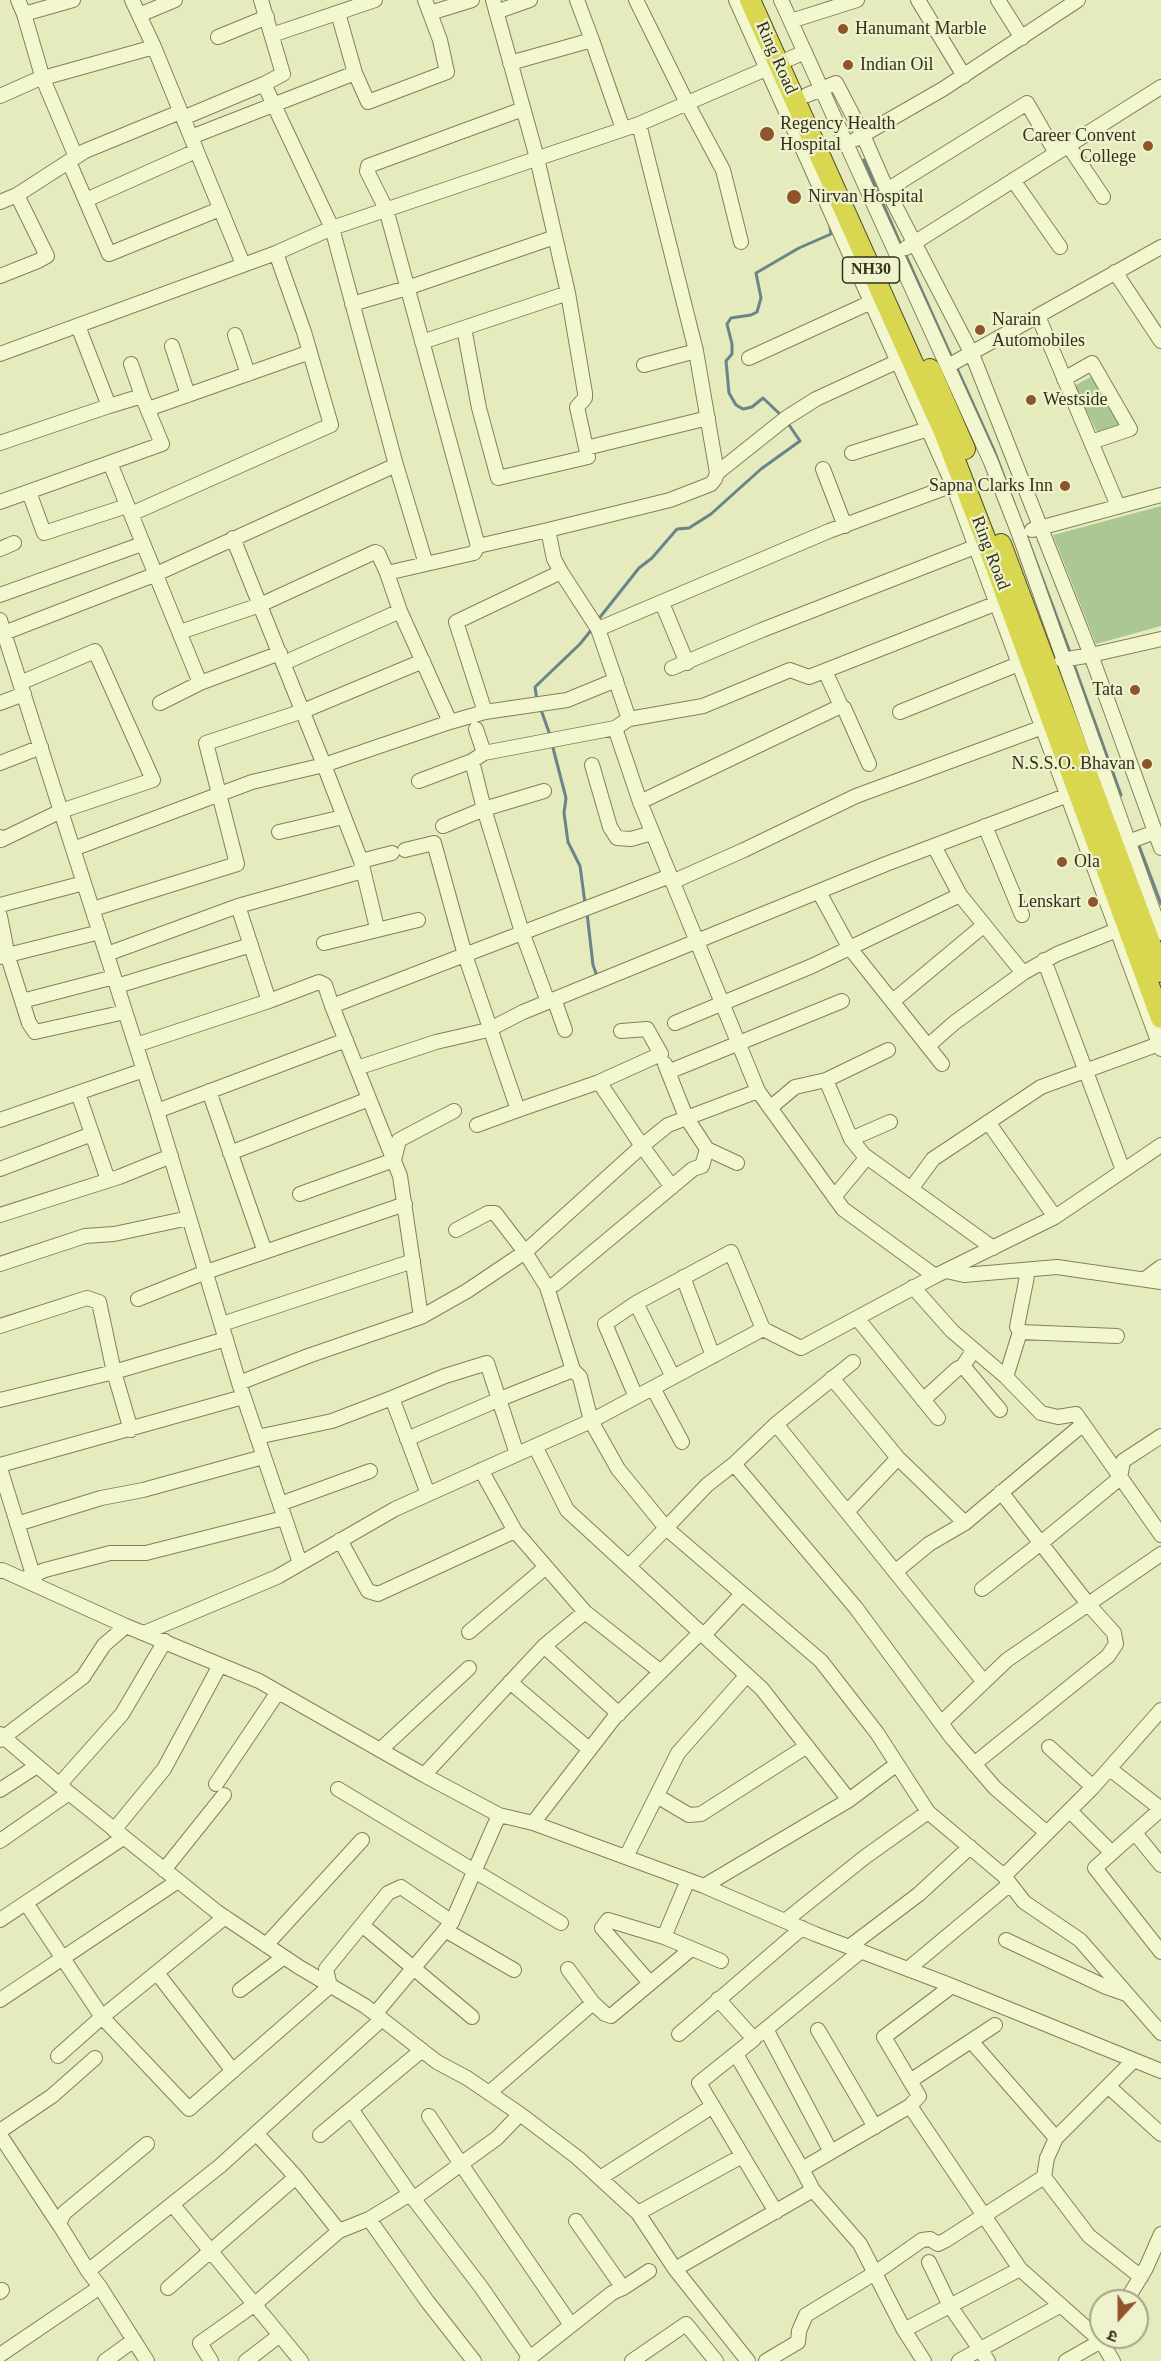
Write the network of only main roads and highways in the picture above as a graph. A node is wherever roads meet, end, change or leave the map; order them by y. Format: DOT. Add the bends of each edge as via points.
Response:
graph roads {
  1 [pos="750,0"];
  2 [pos="764,0"];
  3 [pos="785,61"];
  4 [pos="1161,972"];
  5 [pos="1161,1018"];
  1 -- 3 [label="highway, Ring Road / NH30"];
  2 -- 3 [label="highway, Ring Road / NH30"];
  3 -- 4 [label="highway, Ring Road / NH30" via="814,92 955,425 1126,843"];
  3 -- 5 [label="highway, Ring Road / NH30" via="877,299 944,432 1025,662"];
}
